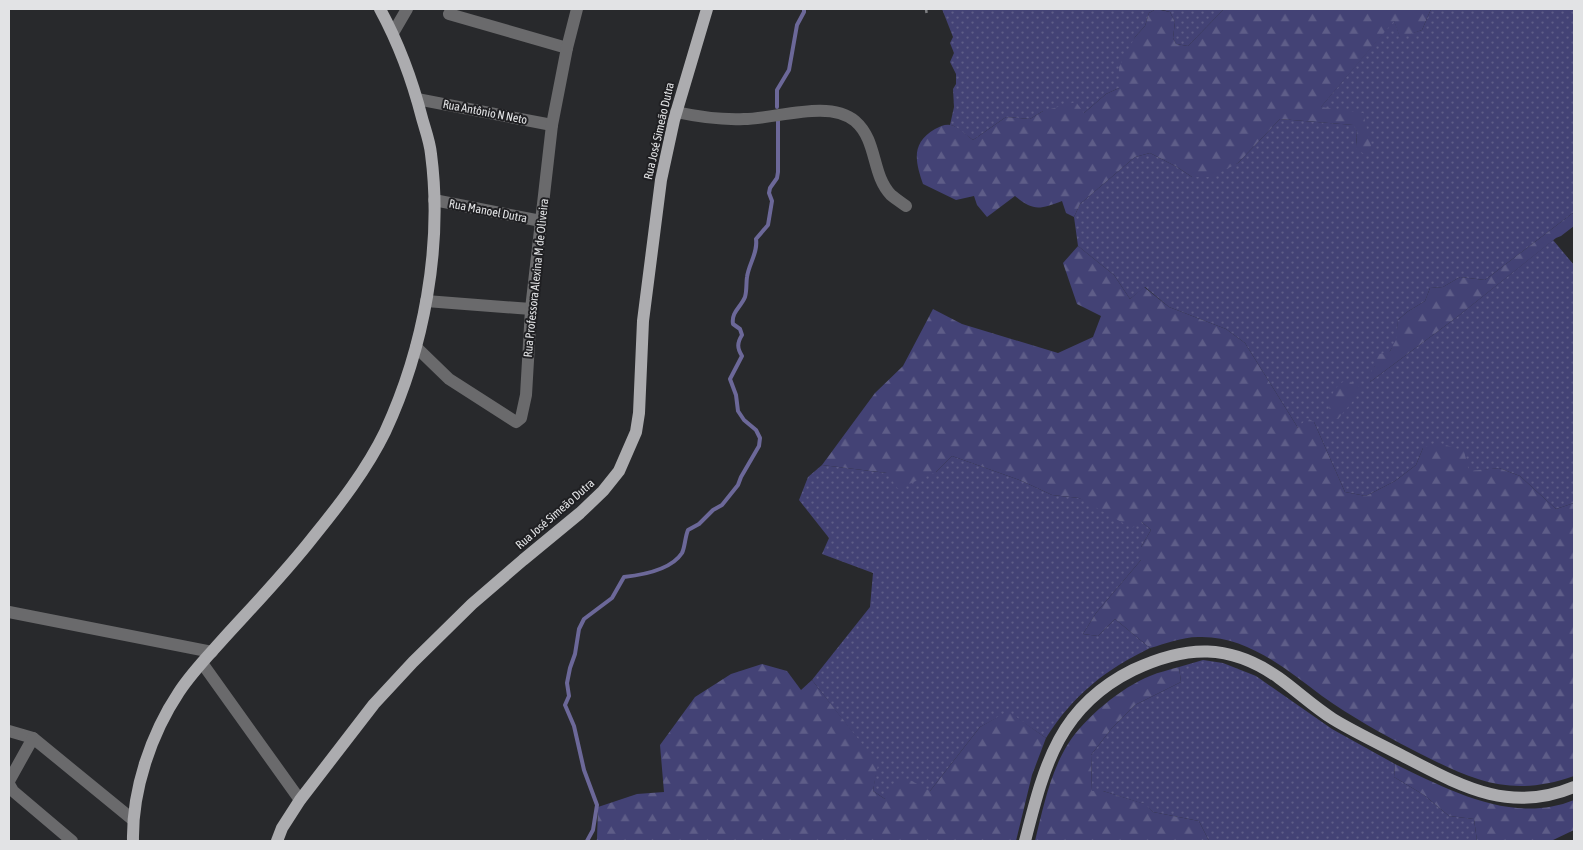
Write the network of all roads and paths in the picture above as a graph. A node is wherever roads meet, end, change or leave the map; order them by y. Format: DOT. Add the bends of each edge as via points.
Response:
graph roads {
  1 [pos="380,9"];
  2 [pos="406,9"];
  3 [pos="577,9"];
  4 [pos="707,9"];
  5 [pos="926,9"];
  6 [pos="450,14"];
  7 [pos="927,16"];
  8 [pos="393,33"];
  9 [pos="567,48"];
  10 [pos="417,99"];
  11 [pos="676,112"];
  12 [pos="552,125"];
  13 [pos="434,200"];
  14 [pos="906,206"];
  15 [pos="541,221"];
  16 [pos="426,301"];
  17 [pos="531,309"];
  18 [pos="416,347"];
  19 [pos="9,612"];
  20 [pos="212,652"];
  21 [pos="202,663"];
  22 [pos="9,731"];
  23 [pos="33,738"];
  24 [pos="9,783"];
  25 [pos="1574,787"];
  26 [pos="300,800"];
  27 [pos="132,819"];
  28 [pos="72,841"];
  29 [pos="133,841"];
  30 [pos="277,841"];
  31 [pos="1025,841"];
  1 -- 8 [label="main road"];
  2 -- 8 [label="street"];
  3 -- 9 [label="street, Rua Professora Alexina M de Oliveira"];
  4 -- 11 [label="main road, Rua José Simeão Dutra"];
  5 -- 7 [label="path"];
  6 -- 9 [label="street"];
  8 -- 10 [label="main road"];
  9 -- 12 [label="street, Rua Professora Alexina M de Oliveira"];
  10 -- 12 [label="street, Rua Antônio N Neto"];
  10 -- 13 [label="main road" via="431,152"];
  11 -- 14 [label="street" via="703,118 736,119 768,118 817,110 844,114 862,129 870,142 884,184"];
  11 -- 26 [label="main road, Rua José Simeão Dutra" via="661,180 650,259 636,432 619,471 580,513 472,604 413,662 374,704"];
  12 -- 15 [label="street, Rua Professora Alexina M de Oliveira"];
  13 -- 15 [label="street, Rua Manoel Dutra"];
  13 -- 16 [label="main road"];
  15 -- 17 [label="street, Rua Professora Alexina M de Oliveira"];
  16 -- 17 [label="street"];
  16 -- 18 [label="main road"];
  17 -- 18 [label="street, Rua Professora Alexina M de Oliveira" via="526,395 521,418 516,422 449,379"];
  18 -- 20 [label="main road" via="398,401 366,465 314,536"];
  19 -- 20 [label="street"];
  20 -- 21 [label="main road"];
  21 -- 26 [label="street"];
  21 -- 27 [label="main road" via="179,692 157,732 144,767"];
  22 -- 23 [label="street"];
  23 -- 24 [label="street"];
  23 -- 27 [label="street"];
  24 -- 28 [label="street" via="13,791"];
  25 -- 31 [label="main road" via="1541,797 1518,798 1472,789 1333,718 1260,666 1217,651 1194,651 1150,662 1125,674 1103,689 1068,723 1045,767"];
  26 -- 30 [label="main road, Rua José Simeão Dutra"];
  27 -- 29 [label="main road"];
}
